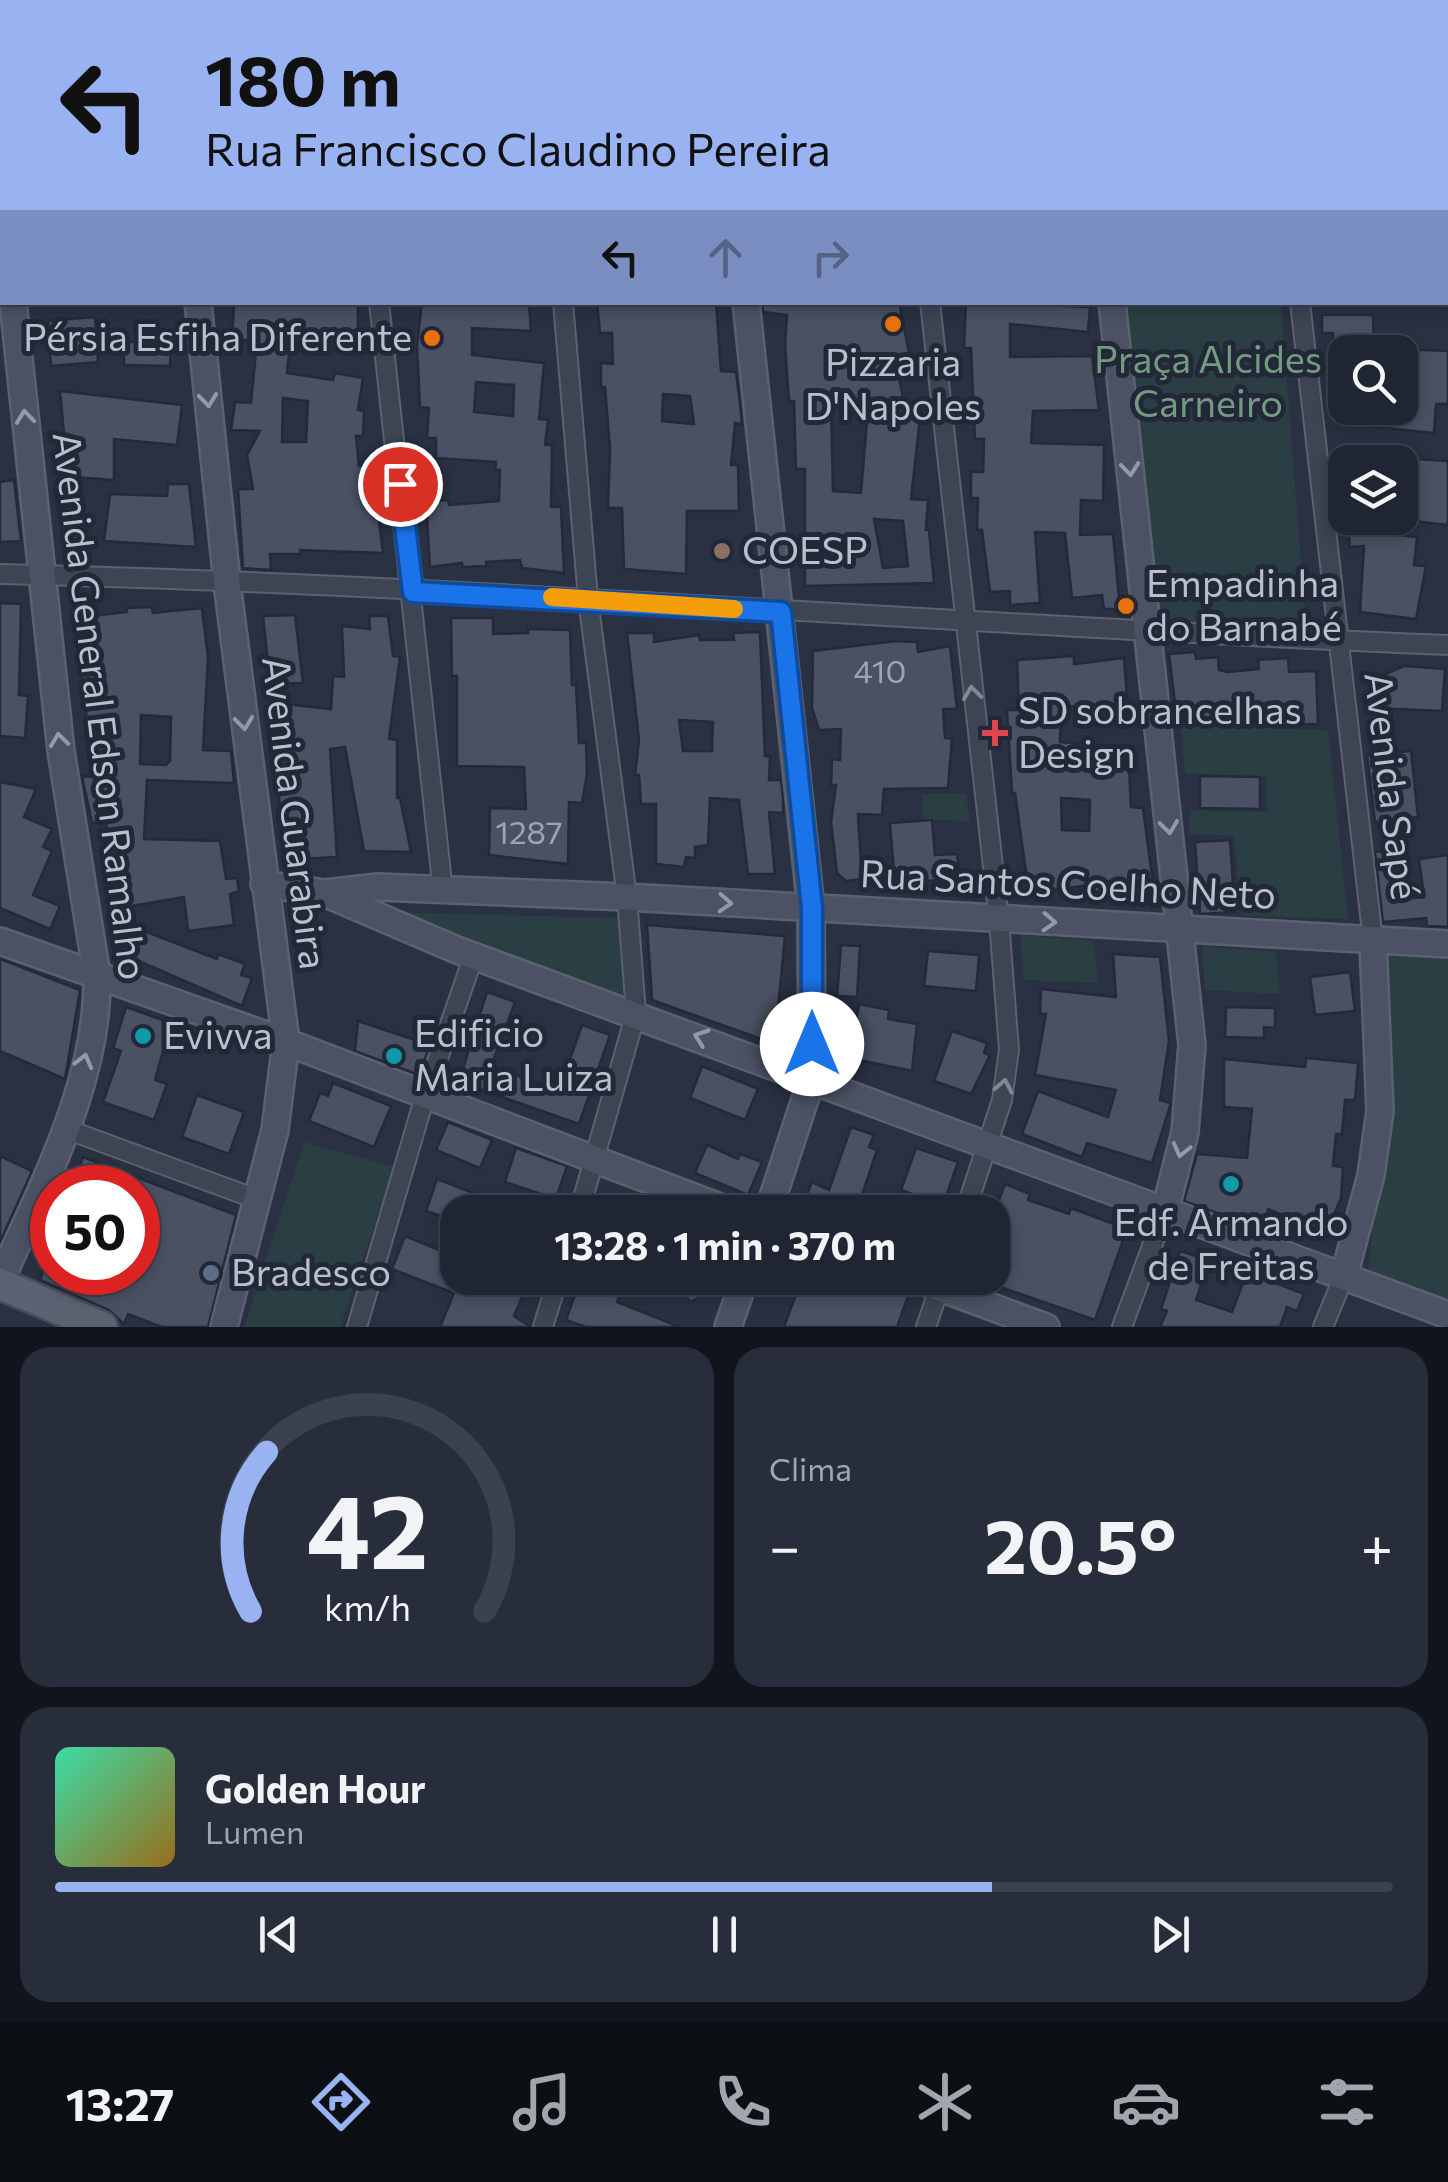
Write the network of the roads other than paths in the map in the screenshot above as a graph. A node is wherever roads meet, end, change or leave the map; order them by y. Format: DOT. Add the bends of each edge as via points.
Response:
graph roads {
  1 [pos="14,305"];
  2 [pos="198,305"];
  3 [pos="379,305"];
  4 [pos="563,305"];
  5 [pos="746,305"];
  6 [pos="930,305"];
  7 [pos="1112,305"];
  8 [pos="1300,305"];
  9 [pos="0,574"];
  10 [pos="42,575"];
  11 [pos="227,583"];
  12 [pos="413,592"];
  13 [pos="588,599"];
  14 [pos="781,612"];
  15 [pos="963,623"];
  16 [pos="1147,634"];
  17 [pos="1335,640"];
  18 [pos="1448,645"];
  19 [pos="264,884"];
  20 [pos="443,892"];
  21 [pos="324,893"];
  22 [pos="628,897"];
  23 [pos="812,908"];
  24 [pos="999,920"];
  25 [pos="1181,929"];
  26 [pos="0,941"];
  27 [pos="1373,941"];
  28 [pos="1448,944"];
  29 [pos="474,955"];
  30 [pos="97,976"];
  31 [pos="636,1013"];
  32 [pos="286,1042"];
  33 [pos="812,1078"];
  34 [pos="426,1096"];
  35 [pos="66,1129"];
  36 [pos="988,1148"];
  37 [pos="594,1162"];
  38 [pos="583,1195"];
  39 [pos="686,1195"];
  40 [pos="774,1195"];
  41 [pos="972,1195"];
  42 [pos="259,1200"];
  43 [pos="1165,1211"];
  44 [pos="1344,1276"];
  45 [pos="0,1283"];
  46 [pos="553,1295"];
  47 [pos="739,1295"];
  48 [pos="937,1295"];
  49 [pos="972,1295"];
  50 [pos="1448,1315"];
  51 [pos="102,1327"];
  52 [pos="224,1327"];
  53 [pos="356,1327"];
  54 [pos="543,1327"];
  55 [pos="728,1327"];
  56 [pos="926,1327"];
  57 [pos="1046,1327"];
  58 [pos="1122,1327"];
  59 [pos="1323,1327"];
  10 -- 1 [label="main road, Avenida General Edson Ramalho, one-way"];
  2 -- 11 [label="main road, Avenida Guarabira, one-way"];
  3 -- 12 [label="street"];
  4 -- 13 [label="street"];
  5 -- 14 [label="main road"];
  6 -- 15 [label="street"];
  7 -- 16 [label="main road, one-way"];
  8 -- 17 [label="street, Avenida Sapé"];
  9 -- 10 [label="street"];
  10 -- 11 [label="street"];
  30 -- 10 [label="main road, Avenida General Edson Ramalho, one-way" via="60,751"];
  11 -- 12 [label="street"];
  11 -- 19 [label="main road, Avenida Guarabira, one-way"];
  12 -- 13 [label="street"];
  12 -- 20 [label="street"];
  13 -- 14 [label="street"];
  13 -- 22 [label="street"];
  14 -- 15 [label="street"];
  14 -- 23 [label="main road"];
  15 -- 16 [label="street"];
  24 -- 15 [label="street, one-way"];
  16 -- 17 [label="street"];
  16 -- 25 [label="main road, one-way"];
  17 -- 18 [label="street"];
  17 -- 27 [label="street, Avenida Sapé"];
  19 -- 21 [label="main road"];
  19 -- 32 [label="main road, Avenida Guarabira"];
  20 -- 21 [label="main road, Rua Santos Coelho Neto"];
  20 -- 22 [label="main road, Rua Santos Coelho Neto"];
  21 -- 29 [label="main road"];
  22 -- 23 [label="main road, Rua Santos Coelho Neto, one-way"];
  22 -- 31 [label="street"];
  23 -- 24 [label="main road, Rua Santos Coelho Neto"];
  23 -- 33 [label="main road"];
  24 -- 25 [label="main road, Rua Santos Coelho Neto, one-way"];
  36 -- 24 [label="street, one-way" via="1008,1076"];
  25 -- 27 [label="main road, Rua Santos Coelho Neto"];
  25 -- 43 [label="main road, one-way" via="1192,1088"];
  26 -- 30 [label="main road"];
  27 -- 28 [label="main road, Rua Santos Coelho Neto"];
  27 -- 44 [label="main road, Avenida Sapé" via="1380,1111"];
  29 -- 31 [label="main road"];
  29 -- 34 [label="street"];
  30 -- 32 [label="main road"];
  35 -- 30 [label="main road, Avenida General Edson Ramalho, one-way" via="97,1005"];
  33 -- 31 [label="main road, one-way"];
  31 -- 37 [label="street"];
  32 -- 34 [label="main road"];
  32 -- 42 [label="main road, Avenida Guarabira"];
  33 -- 36 [label="main road"];
  33 -- 40 [label="main road"];
  34 -- 37 [label="main road"];
  34 -- 53 [label="street"];
  35 -- 42 [label="street"];
  35 -- 45 [label="main road, Avenida General Edson Ramalho"];
  36 -- 41 [label="street"];
  36 -- 43 [label="main road"];
  37 -- 38 [label="street"];
  37 -- 39 [label="main road"];
  42 -- 52 [label="main road, Avenida Guarabira"];
  43 -- 44 [label="main road"];
  43 -- 58 [label="street"];
  44 -- 50 [label="main road"];
  44 -- 59 [label="street"];
  45 -- 51 [label="main road"];
  46 -- 54 [label="street"];
  47 -- 55 [label="main road"];
  48 -- 56 [label="street"];
  49 -- 57 [label="main road"];
}
